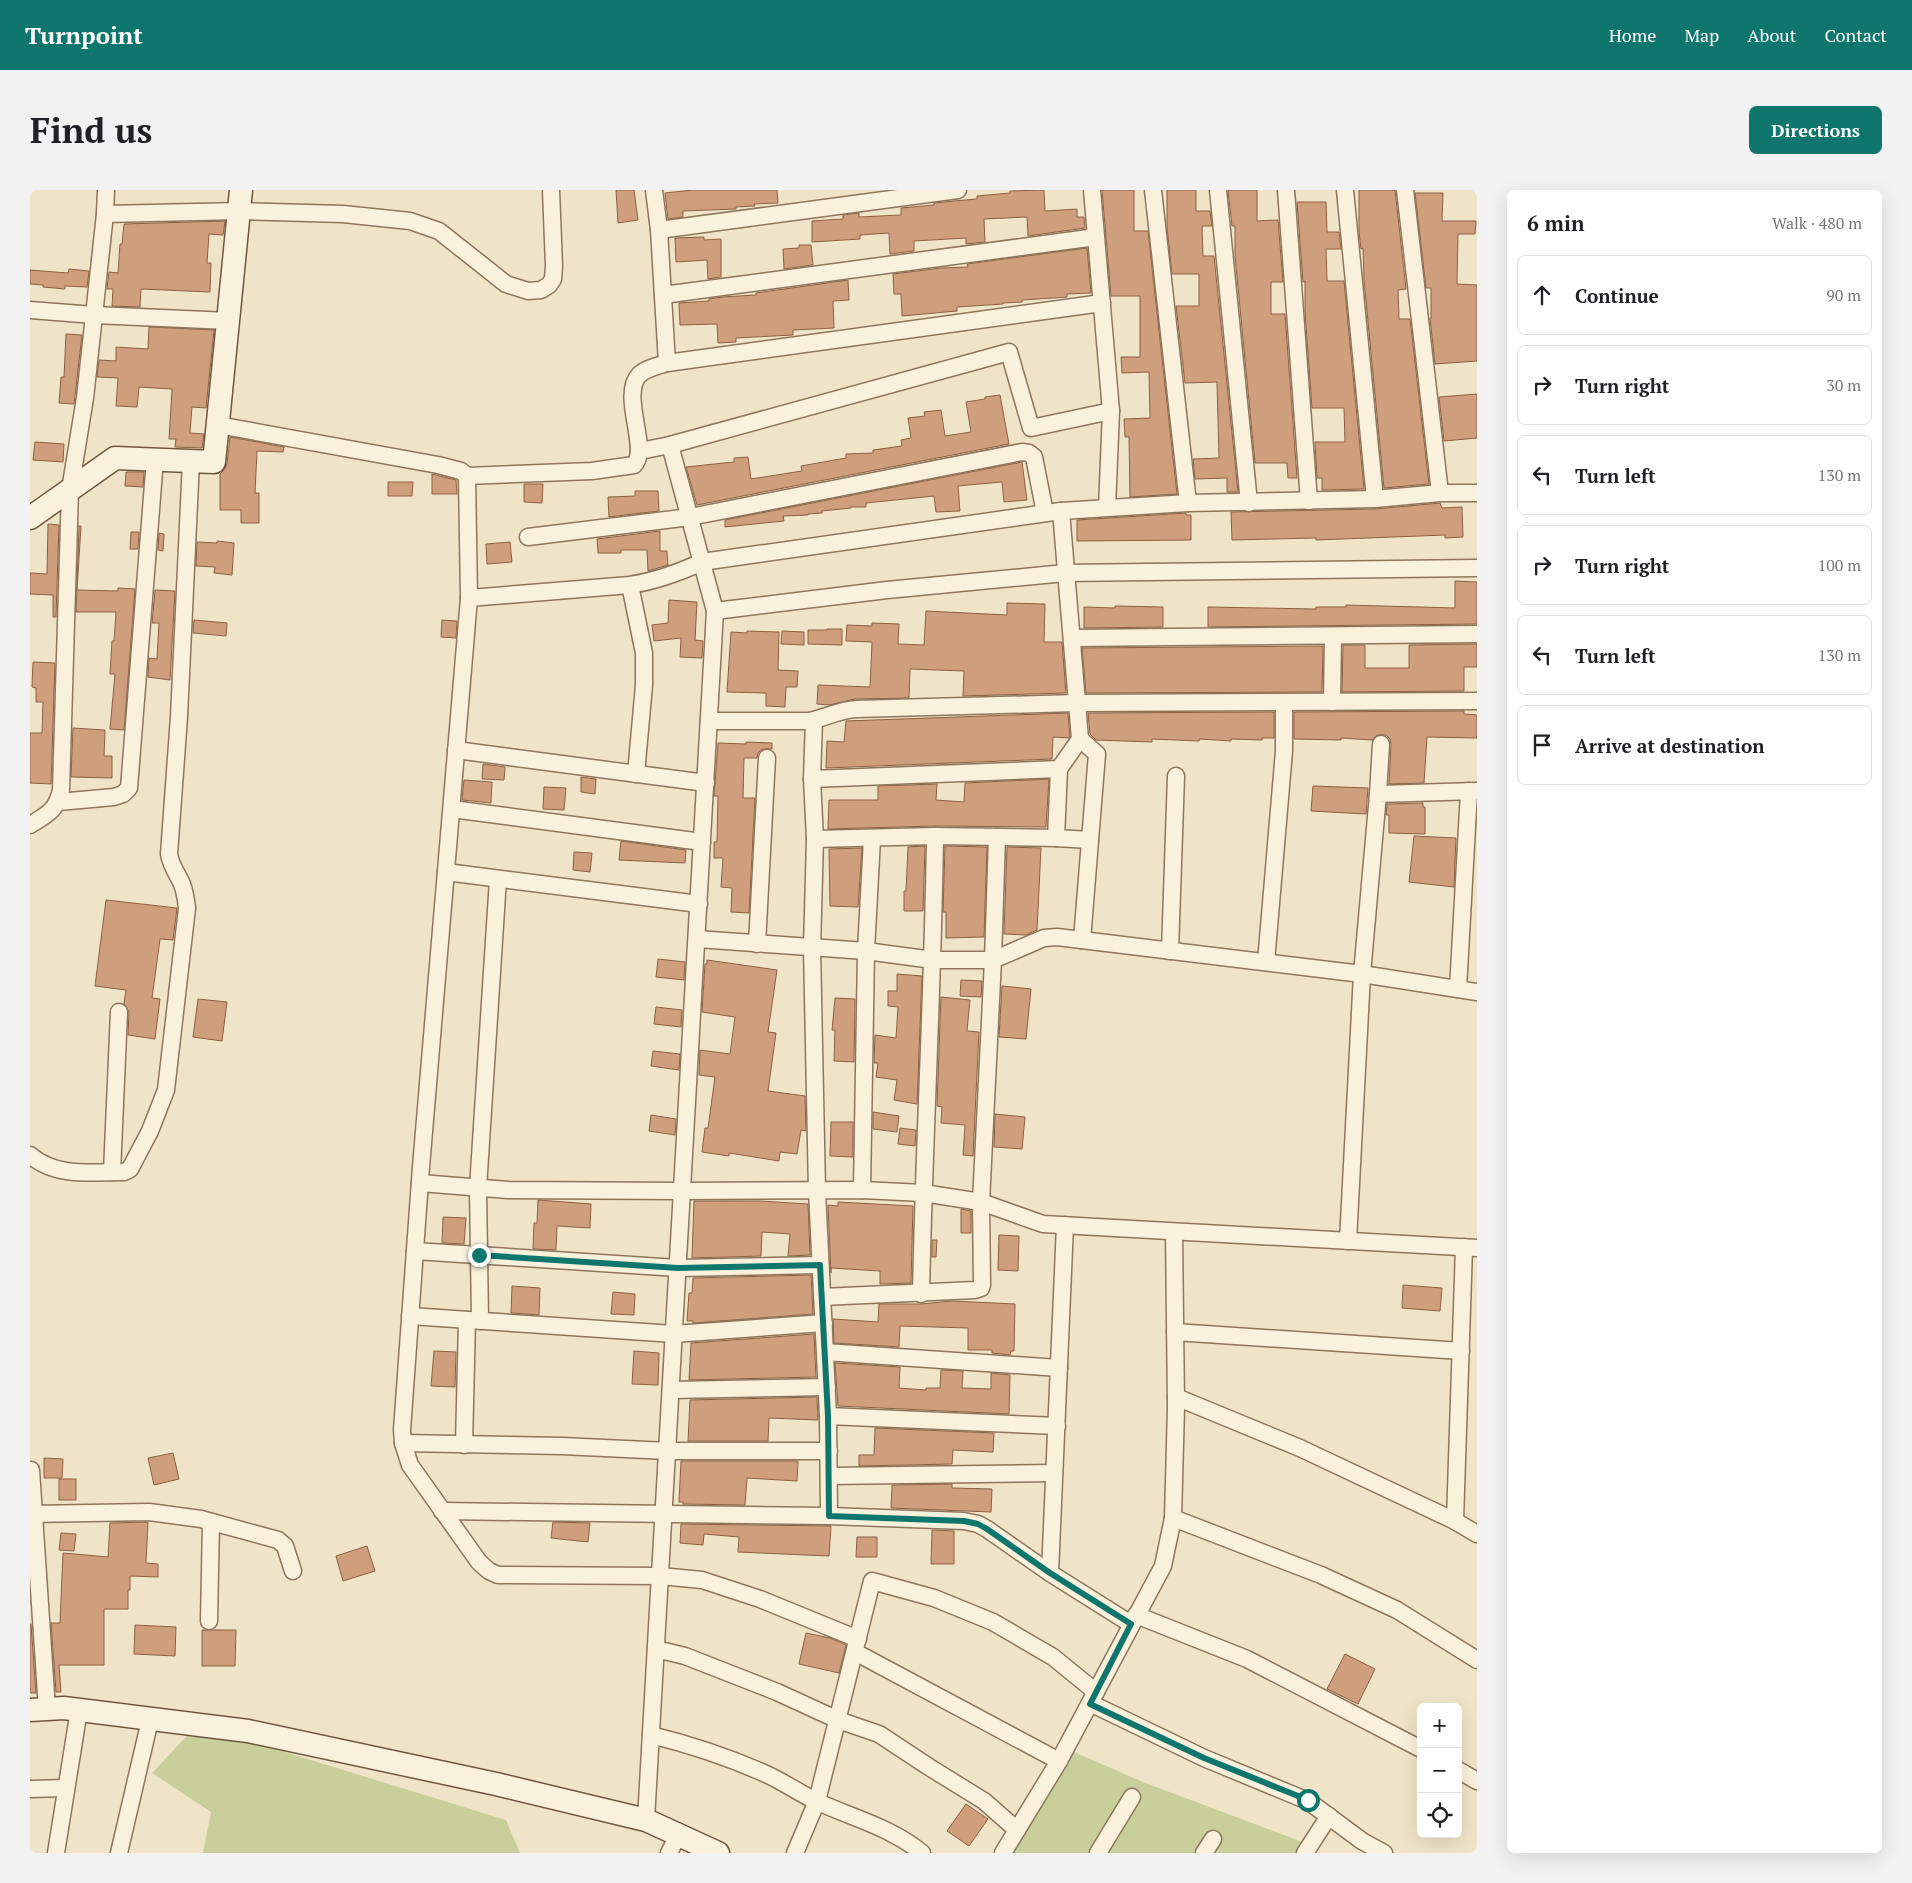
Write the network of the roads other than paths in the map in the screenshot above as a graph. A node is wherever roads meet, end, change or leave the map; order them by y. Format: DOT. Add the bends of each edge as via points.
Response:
graph roads {
  1 [pos="106,190"];
  2 [pos="551,190"];
  3 [pos="654,190"];
  4 [pos="958,190"];
  5 [pos="1092,190"];
  6 [pos="1153,190"];
  7 [pos="1218,190"];
  8 [pos="1286,190"];
  9 [pos="1345,190"];
  10 [pos="1405,190"];
  11 [pos="241,200"];
  12 [pos="105,214"];
  13 [pos="659,230"];
  14 [pos="1096,237"];
  15 [pos="663,295"];
  16 [pos="1102,303"];
  17 [pos="30,310"];
  18 [pos="94,316"];
  19 [pos="229,321"];
  20 [pos="667,363"];
  21 [pos="1111,411"];
  22 [pos="218,425"];
  23 [pos="1031,428"];
  24 [pos="670,445"];
  25 [pos="640,451"];
  26 [pos="1034,457"];
  27 [pos="156,459"];
  28 [pos="190,460"];
  29 [pos="467,476"];
  30 [pos="70,490"];
  31 [pos="1440,493"];
  32 [pos="1477,493"];
  33 [pos="1375,499"];
  34 [pos="1309,501"];
  35 [pos="1188,503"];
  36 [pos="1249,503"];
  37 [pos="1107,508"];
  38 [pos="1061,510"];
  39 [pos="1045,513"];
  40 [pos="690,517"];
  41 [pos="30,518"];
  42 [pos="528,538"];
  43 [pos="702,562"];
  44 [pos="1477,568"];
  45 [pos="1065,573"];
  46 [pos="630,585"];
  47 [pos="469,598"];
  48 [pos="715,611"];
  49 [pos="1477,634"];
  50 [pos="1333,636"];
  51 [pos="1072,638"];
  52 [pos="1477,700"];
  53 [pos="1284,702"];
  54 [pos="1332,702"];
  55 [pos="1076,703"];
  56 [pos="814,720"];
  57 [pos="709,722"];
  58 [pos="1080,739"];
  59 [pos="1381,744"];
  60 [pos="456,750"];
  61 [pos="767,758"];
  62 [pos="1059,769"];
  63 [pos="636,774"];
  64 [pos="1176,776"];
  65 [pos="812,779"];
  66 [pos="706,783"];
  67 [pos="1473,791"];
  68 [pos="1378,794"];
  69 [pos="58,802"];
  70 [pos="452,809"];
  71 [pos="30,825"];
  72 [pos="935,836"];
  73 [pos="997,837"];
  74 [pos="1056,838"];
  75 [pos="815,839"];
  76 [pos="872,839"];
  77 [pos="1090,840"];
  78 [pos="702,842"];
  79 [pos="446,872"];
  80 [pos="498,879"];
  81 [pos="699,904"];
  82 [pos="697,940"];
  83 [pos="1082,940"];
  84 [pos="757,944"];
  85 [pos="812,948"];
  86 [pos="866,951"];
  87 [pos="1170,951"];
  88 [pos="933,960"];
  89 [pos="993,960"];
  90 [pos="1266,962"];
  91 [pos="1362,974"];
  92 [pos="1458,989"];
  93 [pos="1477,992"];
  94 [pos="119,1012"];
  95 [pos="30,1155"];
  96 [pos="112,1172"];
  97 [pos="420,1183"];
  98 [pos="478,1188"];
  99 [pos="862,1190"];
  100 [pos="682,1191"];
  101 [pos="817,1191"];
  102 [pos="923,1193"];
  103 [pos="981,1202"];
  104 [pos="1065,1225"];
  105 [pos="1174,1232"];
  106 [pos="1348,1241"];
  107 [pos="1471,1248"];
  108 [pos="415,1251"];
  109 [pos="479,1255"];
  110 [pos="820,1265"];
  111 [pos="678,1268"];
  112 [pos="921,1294"];
  113 [pos="822,1297"];
  114 [pos="410,1316"];
  115 [pos="474,1320"];
  116 [pos="824,1323"];
  117 [pos="1175,1332"];
  118 [pos="674,1334"];
  119 [pos="1461,1351"];
  120 [pos="826,1352"];
  121 [pos="1059,1368"];
  122 [pos="827,1388"];
  123 [pos="671,1390"];
  124 [pos="1176,1397"];
  125 [pos="828,1416"];
  126 [pos="1056,1426"];
  127 [pos="404,1443"];
  128 [pos="464,1444"];
  129 [pos="668,1450"];
  130 [pos="829,1451"];
  131 [pos="31,1470"];
  132 [pos="1054,1473"];
  133 [pos="829,1476"];
  134 [pos="442,1511"];
  135 [pos="32,1514"];
  136 [pos="664,1514"];
  137 [pos="829,1516"];
  138 [pos="1173,1518"];
  139 [pos="1455,1521"];
  140 [pos="211,1522"];
  141 [pos="1477,1534"];
  142 [pos="292,1571"];
  143 [pos="1050,1573"];
  144 [pos="660,1576"];
  145 [pos="1134,1619"];
  146 [pos="209,1621"];
  147 [pos="856,1645"];
  148 [pos="656,1649"];
  149 [pos="1477,1660"];
  150 [pos="1093,1698"];
  151 [pos="38,1710"];
  152 [pos="79,1710"];
  153 [pos="150,1720"];
  154 [pos="838,1720"];
  155 [pos="651,1735"];
  156 [pos="1417,1746"];
  157 [pos="1059,1760"];
  158 [pos="1462,1772"];
  159 [pos="1477,1781"];
  160 [pos="66,1788"];
  161 [pos="30,1789"];
  162 [pos="1132,1797"];
  163 [pos="817,1801"];
  164 [pos="1329,1816"];
  165 [pos="646,1820"];
  166 [pos="1017,1830"];
  167 [pos="1213,1839"];
  168 [pos="674,1844"];
  169 [pos="56,1853"];
  170 [pos="119,1853"];
  171 [pos="718,1853"];
  172 [pos="794,1853"];
  173 [pos="922,1853"];
  174 [pos="1003,1853"];
  175 [pos="1098,1853"];
  176 [pos="1204,1853"];
  177 [pos="1305,1853"];
  178 [pos="1384,1853"];
  1 -- 12 [label="street"];
  2 -- 11 [label="street" via="553,279 540,290 528,291 506,284 439,231 422,224"];
  3 -- 13 [label="street"];
  4 -- 13 [label="street"];
  5 -- 14 [label="street"];
  6 -- 35 [label="street"];
  7 -- 36 [label="street"];
  8 -- 34 [label="street"];
  9 -- 33 [label="street"];
  10 -- 31 [label="street"];
  11 -- 12 [label="street"];
  11 -- 19 [label="street"];
  12 -- 18 [label="street"];
  13 -- 15 [label="street"];
  14 -- 15 [label="street"];
  14 -- 16 [label="street"];
  15 -- 20 [label="street"];
  16 -- 20 [label="street"];
  16 -- 21 [label="street"];
  17 -- 18 [label="street"];
  18 -- 19 [label="street"];
  18 -- 30 [label="street"];
  19 -- 22 [label="street"];
  20 -- 25 [label="street" via="643,372 635,385 633,413"];
  21 -- 23 [label="street"];
  21 -- 37 [label="street"];
  22 -- 28 [label="street" via="214,462"];
  22 -- 29 [label="street" via="438,464"];
  23 -- 24 [label="street" via="1009,352"];
  23 -- 26 [label="street"];
  24 -- 25 [label="street"];
  24 -- 40 [label="street"];
  25 -- 29 [label="street" via="634,464 592,471"];
  26 -- 39 [label="street"];
  26 -- 40 [label="street" via="1022,452"];
  27 -- 28 [label="street"];
  27 -- 30 [label="street" via="115,458"];
  27 -- 69 [label="street" via="129,788 114,797"];
  28 -- 96 [label="street" via="168,854 186,894 187,908 166,1090 135,1164 130,1170"];
  29 -- 47 [label="street"];
  30 -- 41 [label="street"];
  30 -- 69 [label="street" via="61,790"];
  31 -- 32 [label="street"];
  31 -- 33 [label="street"];
  33 -- 34 [label="street"];
  34 -- 36 [label="street"];
  35 -- 36 [label="street"];
  35 -- 37 [label="street"];
  37 -- 38 [label="street"];
  38 -- 39 [label="street"];
  38 -- 45 [label="street"];
  39 -- 43 [label="street"];
  40 -- 42 [label="street"];
  40 -- 43 [label="street"];
  43 -- 46 [label="street" via="672,575"];
  43 -- 48 [label="street"];
  44 -- 45 [label="street"];
  45 -- 48 [label="street"];
  45 -- 51 [label="street"];
  46 -- 47 [label="street"];
  46 -- 63 [label="street" via="644,653"];
  47 -- 60 [label="street"];
  48 -- 57 [label="street"];
  49 -- 50 [label="street"];
  50 -- 51 [label="street"];
  50 -- 54 [label="street"];
  51 -- 55 [label="street"];
  52 -- 54 [label="street"];
  53 -- 54 [label="street"];
  53 -- 55 [label="street"];
  53 -- 90 [label="street" via="1284,751"];
  55 -- 56 [label="street" via="856,709"];
  55 -- 58 [label="street"];
  56 -- 57 [label="street"];
  56 -- 65 [label="street"];
  57 -- 66 [label="street"];
  58 -- 62 [label="street"];
  58 -- 77 [label="street" via="1097,754"];
  59 -- 68 [label="street"];
  60 -- 63 [label="street"];
  60 -- 70 [label="street"];
  61 -- 84 [label="street"];
  62 -- 65 [label="street"];
  62 -- 74 [label="street"];
  63 -- 66 [label="street"];
  64 -- 87 [label="street"];
  65 -- 75 [label="street"];
  66 -- 78 [label="street"];
  67 -- 68 [label="street"];
  67 -- 92 [label="street"];
  68 -- 91 [label="street"];
  69 -- 71 [label="street" via="54,809"];
  70 -- 78 [label="street"];
  70 -- 79 [label="street"];
  72 -- 73 [label="street"];
  72 -- 76 [label="street"];
  72 -- 88 [label="street"];
  73 -- 74 [label="street"];
  73 -- 89 [label="street"];
  74 -- 77 [label="street"];
  75 -- 76 [label="street"];
  75 -- 85 [label="street"];
  76 -- 86 [label="street"];
  77 -- 83 [label="street"];
  78 -- 81 [label="street"];
  79 -- 80 [label="street"];
  79 -- 97 [label="street"];
  80 -- 81 [label="street"];
  80 -- 98 [label="street"];
  81 -- 82 [label="street"];
  82 -- 84 [label="street"];
  82 -- 100 [label="street"];
  83 -- 87 [label="street"];
  83 -- 89 [label="street" via="1048,937"];
  84 -- 85 [label="street"];
  85 -- 86 [label="street"];
  85 -- 101 [label="street"];
  86 -- 88 [label="street"];
  86 -- 99 [label="street"];
  87 -- 90 [label="street"];
  88 -- 89 [label="street"];
  88 -- 102 [label="street"];
  89 -- 103 [label="street"];
  90 -- 91 [label="street"];
  91 -- 92 [label="street"];
  91 -- 106 [label="street"];
  92 -- 93 [label="street"];
  94 -- 96 [label="street"];
  95 -- 96 [label="street" via="58,1171"];
  97 -- 98 [label="street"];
  97 -- 108 [label="street"];
  98 -- 100 [label="street"];
  98 -- 109 [label="street"];
  99 -- 101 [label="street"];
  99 -- 102 [label="street"];
  100 -- 101 [label="street"];
  100 -- 111 [label="street"];
  101 -- 110 [label="street"];
  102 -- 103 [label="street"];
  102 -- 112 [label="street"];
  103 -- 104 [label="street" via="1043,1224"];
  103 -- 112 [label="street" via="981,1288"];
  104 -- 105 [label="street"];
  104 -- 121 [label="street"];
  105 -- 106 [label="street"];
  105 -- 117 [label="street"];
  106 -- 107 [label="street"];
  107 -- 119 [label="street"];
  108 -- 109 [label="street"];
  108 -- 114 [label="street"];
  109 -- 111 [label="street"];
  109 -- 115 [label="street"];
  110 -- 111 [label="street"];
  110 -- 113 [label="street"];
  111 -- 118 [label="street"];
  112 -- 113 [label="street"];
  113 -- 116 [label="street"];
  114 -- 115 [label="street"];
  114 -- 127 [label="street" via="402,1430"];
  115 -- 118 [label="street"];
  115 -- 128 [label="street"];
  116 -- 118 [label="street"];
  116 -- 120 [label="street"];
  117 -- 119 [label="street"];
  117 -- 124 [label="street"];
  118 -- 123 [label="street"];
  119 -- 139 [label="street"];
  120 -- 121 [label="street"];
  120 -- 122 [label="street"];
  121 -- 126 [label="street"];
  122 -- 123 [label="street"];
  122 -- 125 [label="street"];
  123 -- 129 [label="street"];
  124 -- 138 [label="street"];
  124 -- 139 [label="street" via="1300,1448"];
  125 -- 126 [label="street"];
  125 -- 130 [label="street"];
  126 -- 132 [label="street"];
  127 -- 128 [label="street"];
  127 -- 134 [label="street" via="410,1465"];
  128 -- 129 [label="street"];
  129 -- 130 [label="street"];
  129 -- 136 [label="street"];
  130 -- 133 [label="street"];
  131 -- 135 [label="street"];
  132 -- 133 [label="street"];
  132 -- 143 [label="street"];
  133 -- 137 [label="street"];
  134 -- 136 [label="street"];
  134 -- 144 [label="street" via="478,1562 498,1575"];
  135 -- 140 [label="street" via="149,1512"];
  135 -- 151 [label="street"];
  136 -- 137 [label="street"];
  136 -- 144 [label="street"];
  137 -- 143 [label="street" via="978,1524"];
  138 -- 145 [label="street" via="1163,1566"];
  138 -- 149 [label="street" via="1321,1575 1397,1610"];
  139 -- 141 [label="street"];
  140 -- 142 [label="street" via="278,1540 285,1546"];
  140 -- 146 [label="street"];
  143 -- 145 [label="street"];
  144 -- 147 [label="street" via="702,1580 760,1599"];
  144 -- 148 [label="street"];
  145 -- 150 [label="street"];
  145 -- 156 [label="street" via="1247,1659"];
  147 -- 150 [label="street" via="872,1581 934,1598 993,1622 1053,1657"];
  147 -- 154 [label="street"];
  147 -- 157 [label="street"];
  148 -- 154 [label="street" via="685,1656"];
  148 -- 155 [label="street"];
  150 -- 157 [label="street"];
  150 -- 164 [label="street" via="1204,1758 1308,1800"];
  151 -- 152 [label="street"];
  152 -- 153 [label="street"];
  152 -- 160 [label="street"];
  153 -- 165 [label="street" via="248,1731"];
  153 -- 170 [label="street"];
  154 -- 163 [label="street"];
  154 -- 166 [label="street" via="879,1734 984,1800"];
  155 -- 163 [label="street" via="697,1746 759,1771"];
  155 -- 165 [label="street"];
  157 -- 166 [label="street"];
  158 -- 159 [label="street"];
  160 -- 161 [label="street"];
  160 -- 169 [label="street"];
  162 -- 175 [label="street"];
  163 -- 172 [label="street"];
  163 -- 173 [label="street" via="878,1827 910,1843"];
  164 -- 177 [label="street"];
  164 -- 178 [label="street"];
  165 -- 168 [label="street"];
  166 -- 174 [label="street"];
  167 -- 176 [label="street"];
  168 -- 171 [label="street"];
}
